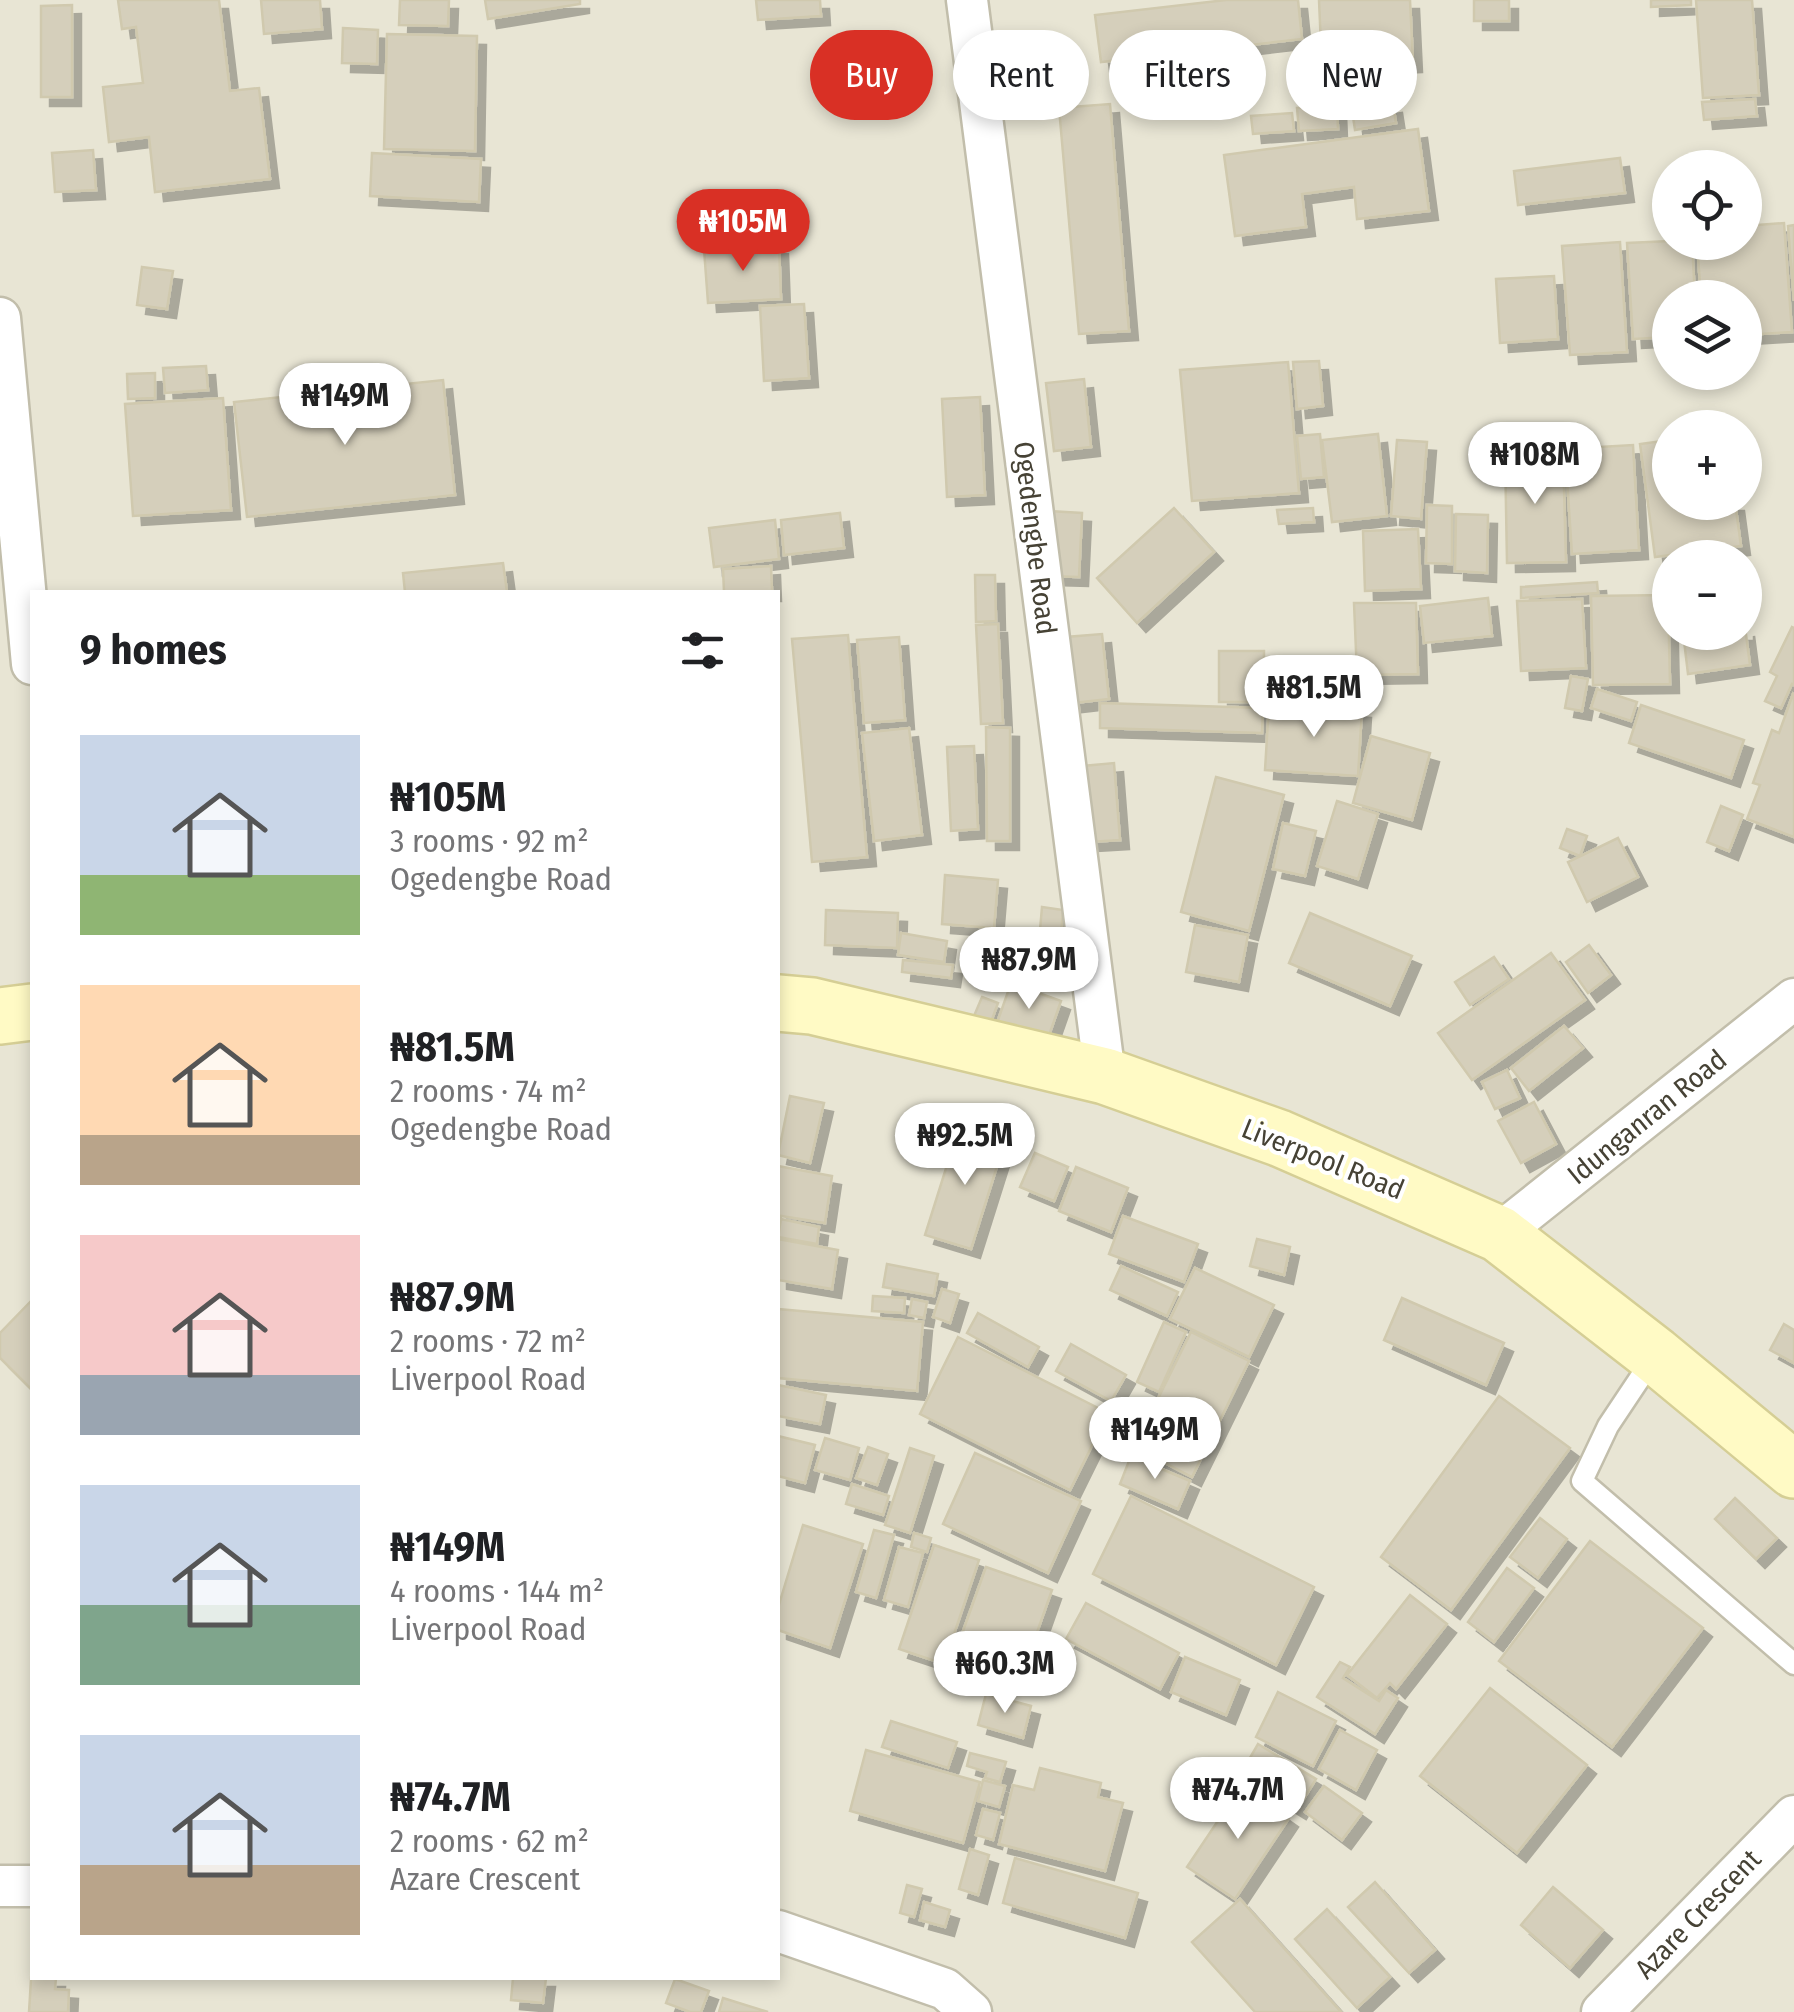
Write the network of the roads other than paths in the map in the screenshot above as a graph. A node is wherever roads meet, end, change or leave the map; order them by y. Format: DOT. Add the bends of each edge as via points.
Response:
graph roads {
  1 [pos="966,0"];
  2 [pos="0,318"];
  3 [pos="30,642"];
  4 [pos="1794,999"];
  5 [pos="780,1003"];
  6 [pos="30,1012"];
  7 [pos="0,1016"];
  8 [pos="1105,1076"];
  9 [pos="1499,1234"];
  10 [pos="1655,1356"];
  11 [pos="1794,1470"];
  12 [pos="1794,1664"];
  13 [pos="1794,1816"];
  14 [pos="0,1886"];
  15 [pos="30,1886"];
  16 [pos="780,1932"];
  17 [pos="971,2012"];
  18 [pos="1602,2012"];
  1 -- 8 [label="street, Ogedengbe Road"];
  2 -- 3 [label="street"];
  4 -- 9 [label="street, Idunganran Road"];
  5 -- 8 [label="main road, Liverpool Road"];
  6 -- 7 [label="main road"];
  8 -- 9 [label="main road, Liverpool Road" via="1279,1138"];
  9 -- 10 [label="main road, Liverpool Road"];
  10 -- 11 [label="main road, Liverpool Road"];
  10 -- 12 [label="lane" via="1608,1426 1582,1482"];
  13 -- 18 [label="street, Azare Crescent"];
  14 -- 15 [label="street"];
  16 -- 17 [label="street" via="945,1990"];
}
